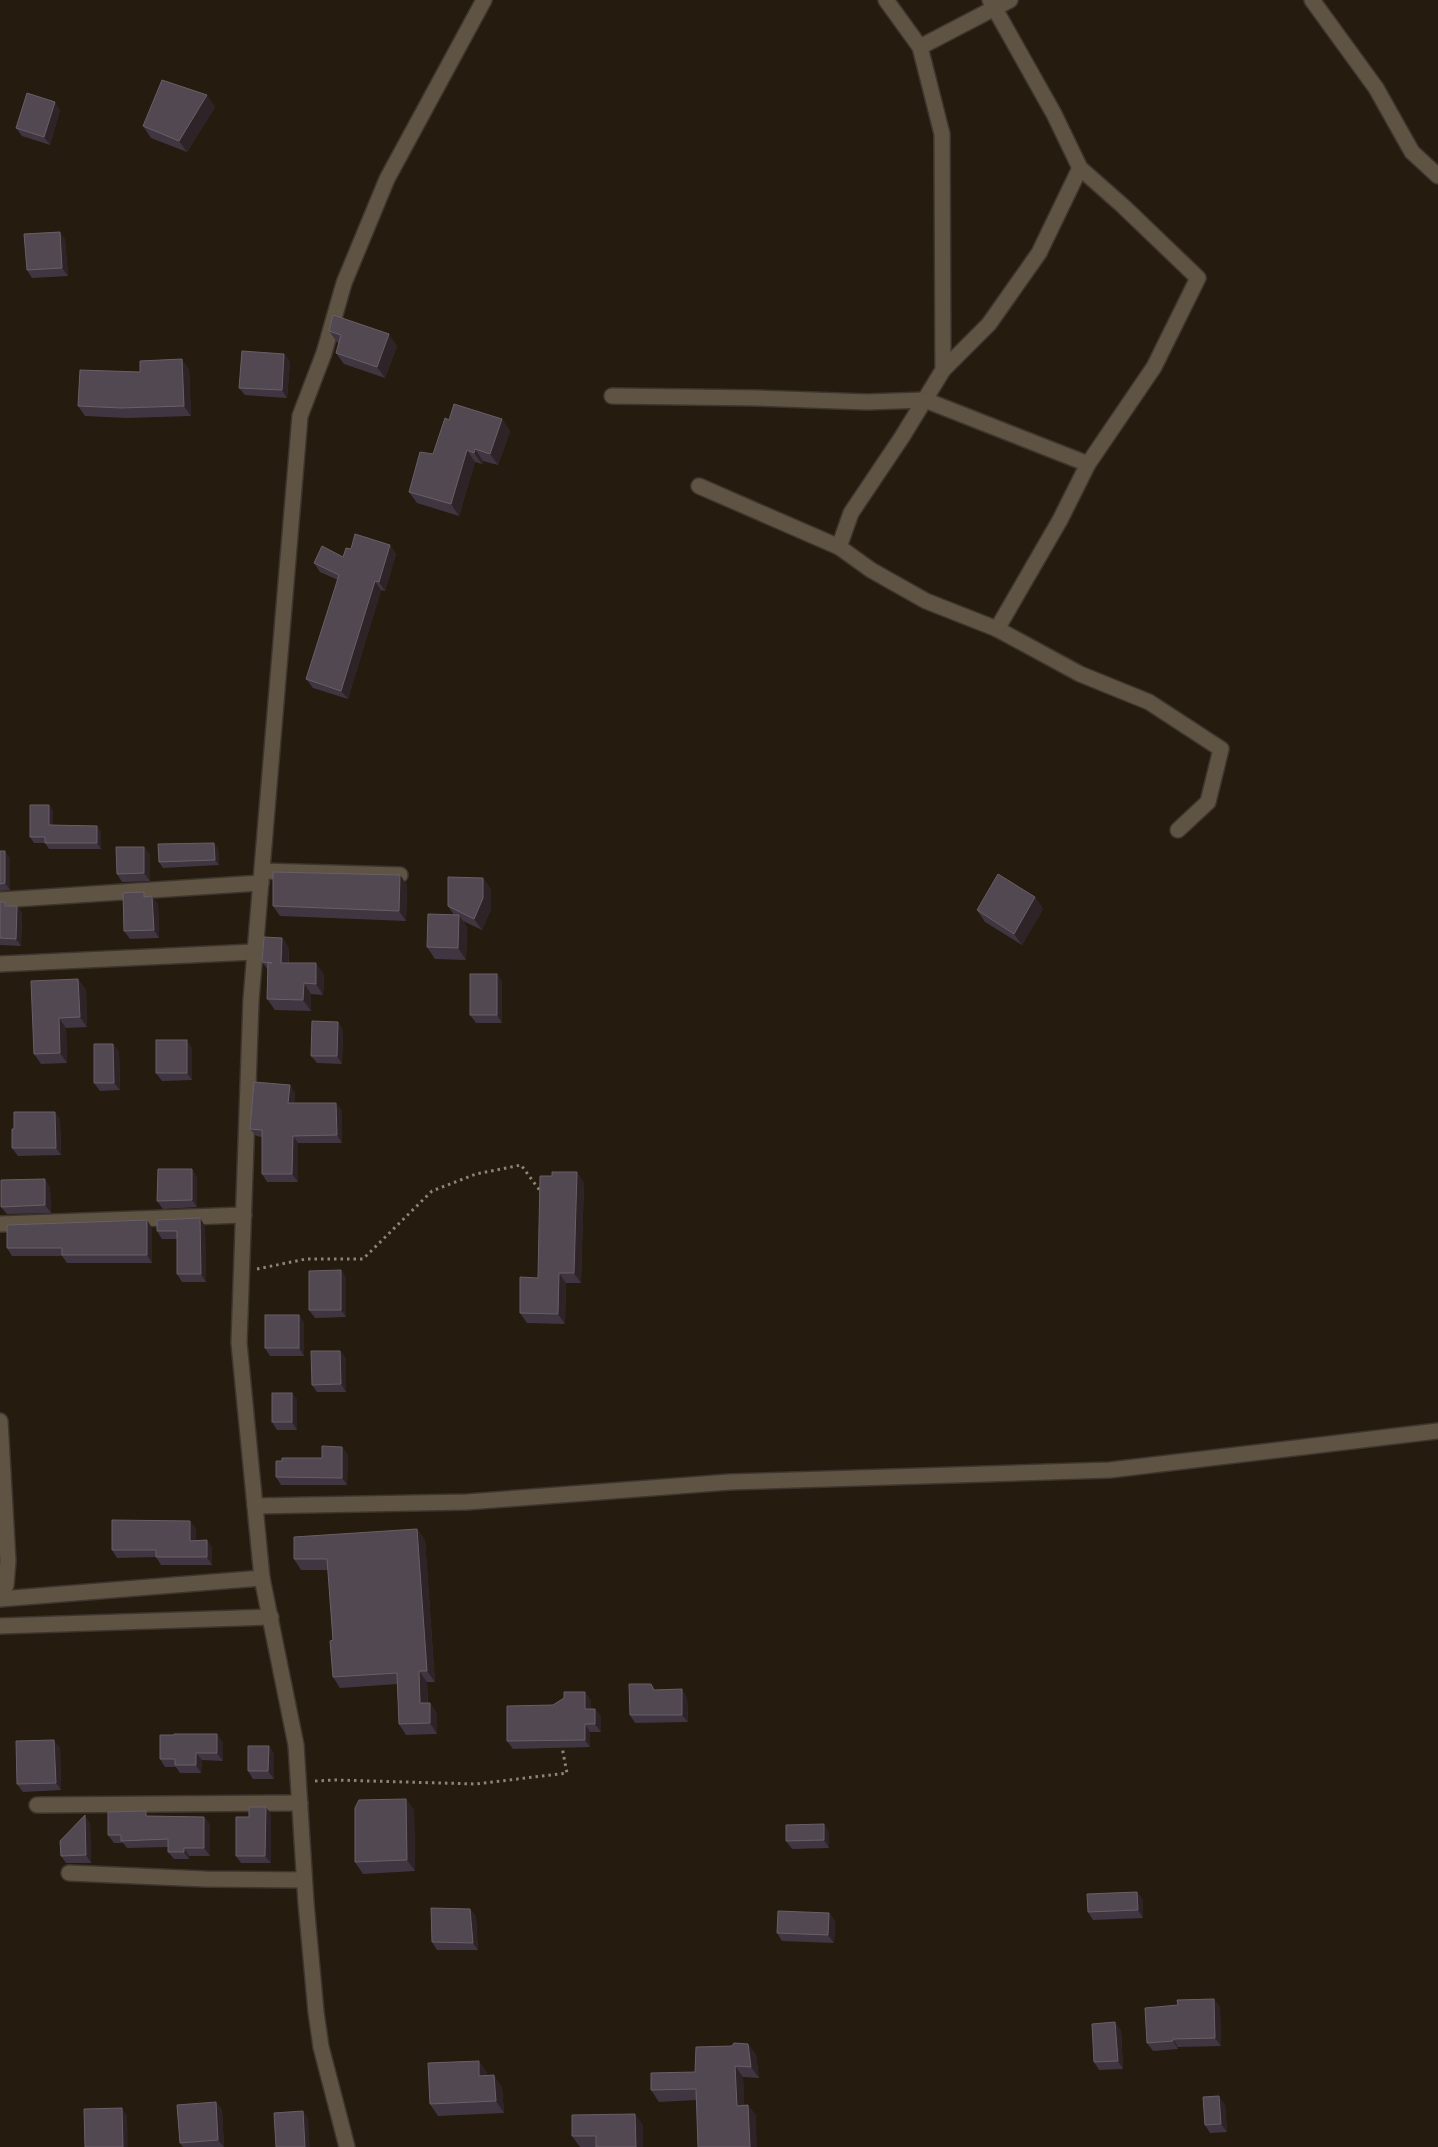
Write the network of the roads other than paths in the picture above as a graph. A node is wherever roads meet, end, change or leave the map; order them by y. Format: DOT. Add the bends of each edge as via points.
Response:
graph roads {
  1 [pos="484,0"];
  2 [pos="886,0"];
  3 [pos="1010,0"];
  4 [pos="1312,0"];
  5 [pos="993,4"];
  6 [pos="920,47"];
  7 [pos="1080,168"];
  8 [pos="1438,176"];
  9 [pos="943,370"];
  10 [pos="612,396"];
  11 [pos="925,400"];
  12 [pos="1088,464"];
  13 [pos="699,486"];
  14 [pos="839,547"];
  15 [pos="997,629"];
  16 [pos="1178,830"];
  17 [pos="400,875"];
  18 [pos="261,877"];
  19 [pos="0,900"];
  20 [pos="254,952"];
  21 [pos="0,964"];
  22 [pos="244,1215"];
  23 [pos="0,1224"];
  24 [pos="0,1421"];
  25 [pos="1438,1431"];
  26 [pos="255,1506"];
  27 [pos="262,1578"];
  28 [pos="0,1599"];
  29 [pos="0,1612"];
  30 [pos="271,1617"];
  31 [pos="0,1626"];
  32 [pos="300,1803"];
  33 [pos="37,1805"];
  34 [pos="69,1873"];
  35 [pos="304,1880"];
  36 [pos="346,2147"];
  1 -- 18 [label="street" via="387,179 344,283 324,353 300,416"];
  2 -- 6 [label="street"];
  3 -- 5 [label="street"];
  4 -- 8 [label="street" via="1376,88 1412,152"];
  5 -- 6 [label="street"];
  5 -- 7 [label="street"];
  6 -- 9 [label="street" via="942,134"];
  7 -- 9 [label="street" via="1039,253 990,324"];
  7 -- 12 [label="street" via="1198,278 1154,367"];
  9 -- 11 [label="street"];
  10 -- 11 [label="street" via="867,402"];
  11 -- 12 [label="street"];
  11 -- 14 [label="street" via="851,513"];
  12 -- 15 [label="street" via="1060,520"];
  13 -- 14 [label="street"];
  14 -- 15 [label="street" via="871,570 926,601"];
  15 -- 16 [label="street" via="1080,674 1149,702 1221,748 1208,802"];
  17 -- 18 [label="street"];
  18 -- 19 [label="street"];
  18 -- 20 [label="street"];
  20 -- 21 [label="street"];
  20 -- 22 [label="street"];
  22 -- 23 [label="street"];
  22 -- 26 [label="street" via="239,1343"];
  24 -- 28 [label="street" via="8,1561 6,1585"];
  25 -- 26 [label="street" via="1110,1470 730,1482 467,1502"];
  26 -- 27 [label="street"];
  27 -- 28 [label="street"];
  27 -- 30 [label="street"];
  29 -- 31 [label="street"];
  30 -- 31 [label="street"];
  30 -- 32 [label="street" via="296,1744"];
  32 -- 33 [label="street"];
  32 -- 35 [label="street"];
  34 -- 35 [label="street"];
  35 -- 36 [label="street" via="321,2047"];
}
